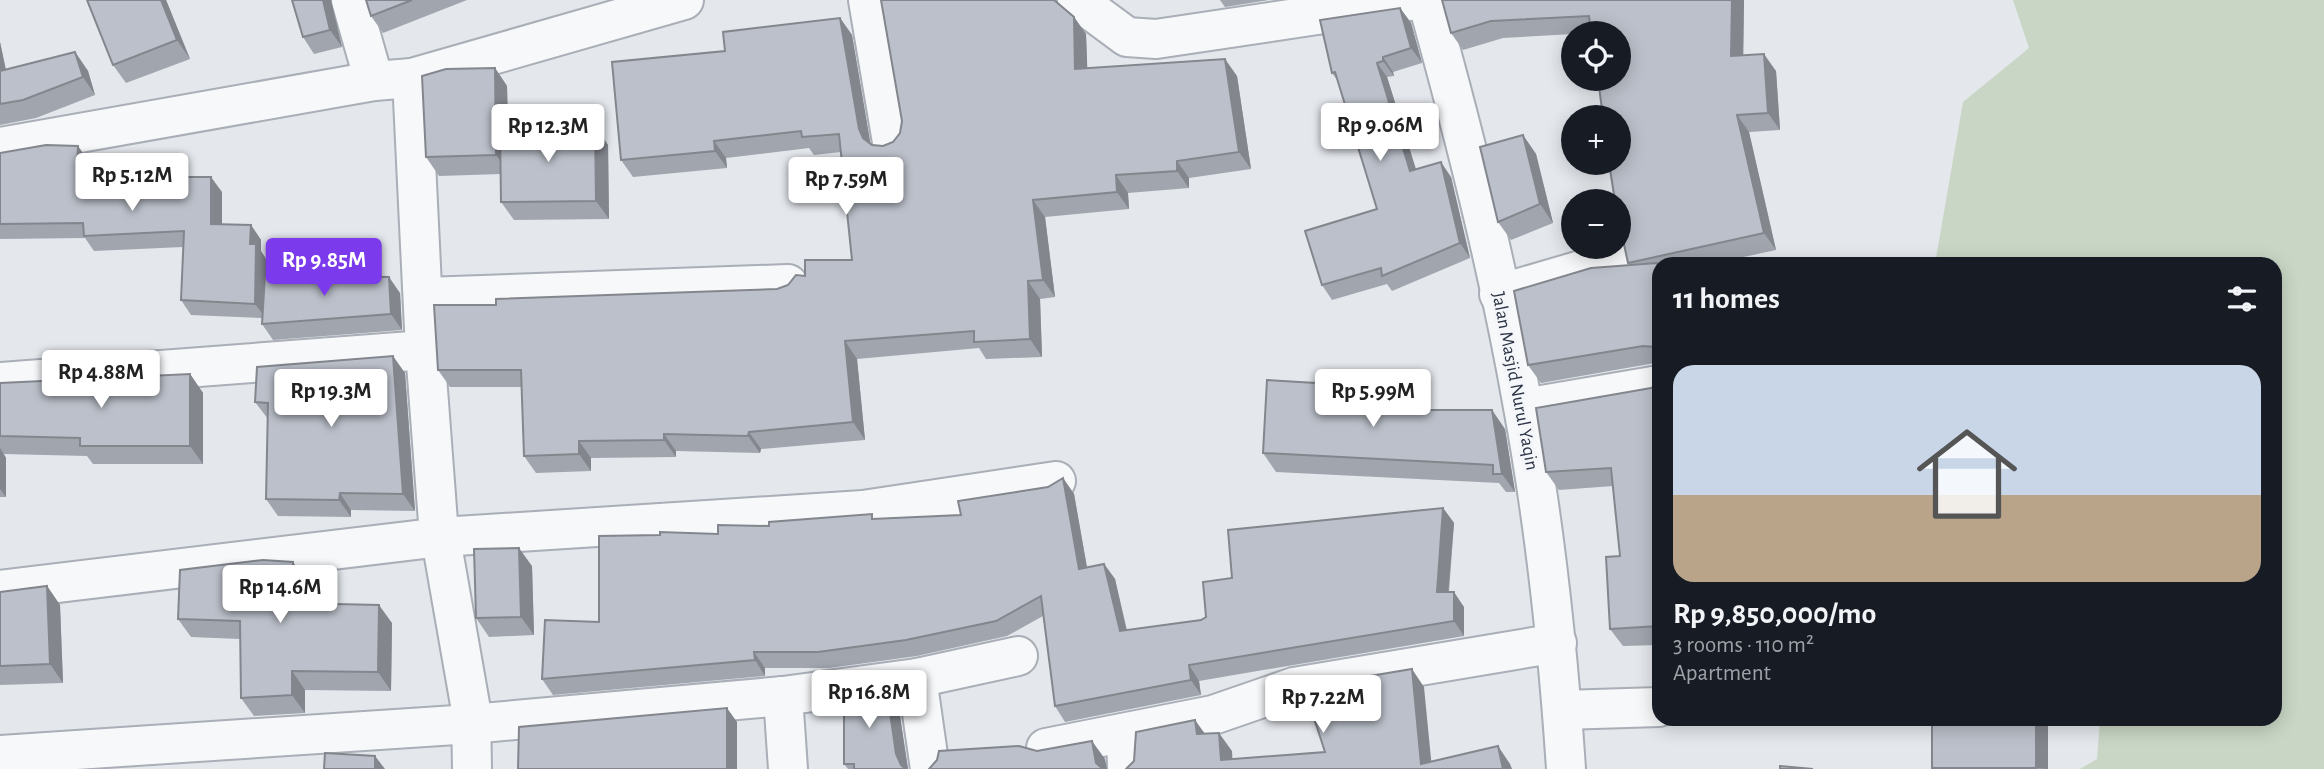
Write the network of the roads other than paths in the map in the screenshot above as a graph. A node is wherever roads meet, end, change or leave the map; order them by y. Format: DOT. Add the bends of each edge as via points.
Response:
graph roads {
  1 [pos="351,0"];
  2 [pos="684,0"];
  3 [pos="868,0"];
  4 [pos="1077,0"];
  5 [pos="1417,0"];
  6 [pos="1427,0"];
  7 [pos="412,78"];
  8 [pos="374,81"];
  9 [pos="892,142"];
  10 [pos="0,147"];
  11 [pos="1612,261"];
  12 [pos="788,284"];
  13 [pos="1499,294"];
  14 [pos="424,297"];
  15 [pos="425,350"];
  16 [pos="0,382"];
  17 [pos="1652,386"];
  18 [pos="1524,408"];
  19 [pos="1056,481"];
  20 [pos="441,537"];
  21 [pos="0,590"];
  22 [pos="1557,643"];
  23 [pos="1018,656"];
  24 [pos="916,678"];
  25 [pos="783,696"];
  26 [pos="1652,707"];
  27 [pos="1562,710"];
  28 [pos="471,724"];
  29 [pos="1046,748"];
  30 [pos="1127,751"];
  31 [pos="0,755"];
  32 [pos="472,769"];
  33 [pos="788,769"];
  34 [pos="930,769"];
  35 [pos="1566,769"];
  1 -- 8 [label="street"];
  2 -- 7 [label="street"];
  3 -- 9 [label="street"];
  4 -- 5 [label="street" via="1127,37 1156,39"];
  6 -- 13 [label="street, Jalan Masjid Nurul Yaqin"];
  7 -- 8 [label="street"];
  7 -- 14 [label="street"];
  8 -- 10 [label="street"];
  11 -- 13 [label="street"];
  12 -- 14 [label="street"];
  13 -- 18 [label="street, Jalan Masjid Nurul Yaqin"];
  14 -- 15 [label="street"];
  15 -- 16 [label="street"];
  15 -- 20 [label="street"];
  17 -- 18 [label="street"];
  18 -- 22 [label="street, Jalan Masjid Nurul Yaqin"];
  19 -- 20 [label="street" via="863,510"];
  20 -- 21 [label="street"];
  20 -- 28 [label="street"];
  22 -- 27 [label="street, Jalan Masjid Nurul Yaqin"];
  22 -- 30 [label="street" via="1294,687"];
  23 -- 24 [label="street"];
  24 -- 25 [label="street"];
  24 -- 34 [label="street"];
  25 -- 28 [label="street"];
  25 -- 33 [label="street"];
  26 -- 27 [label="street"];
  27 -- 35 [label="street, Jalan Masjid Nurul Yaqin"];
  28 -- 31 [label="street"];
  28 -- 32 [label="street"];
  29 -- 30 [label="street"];
}
